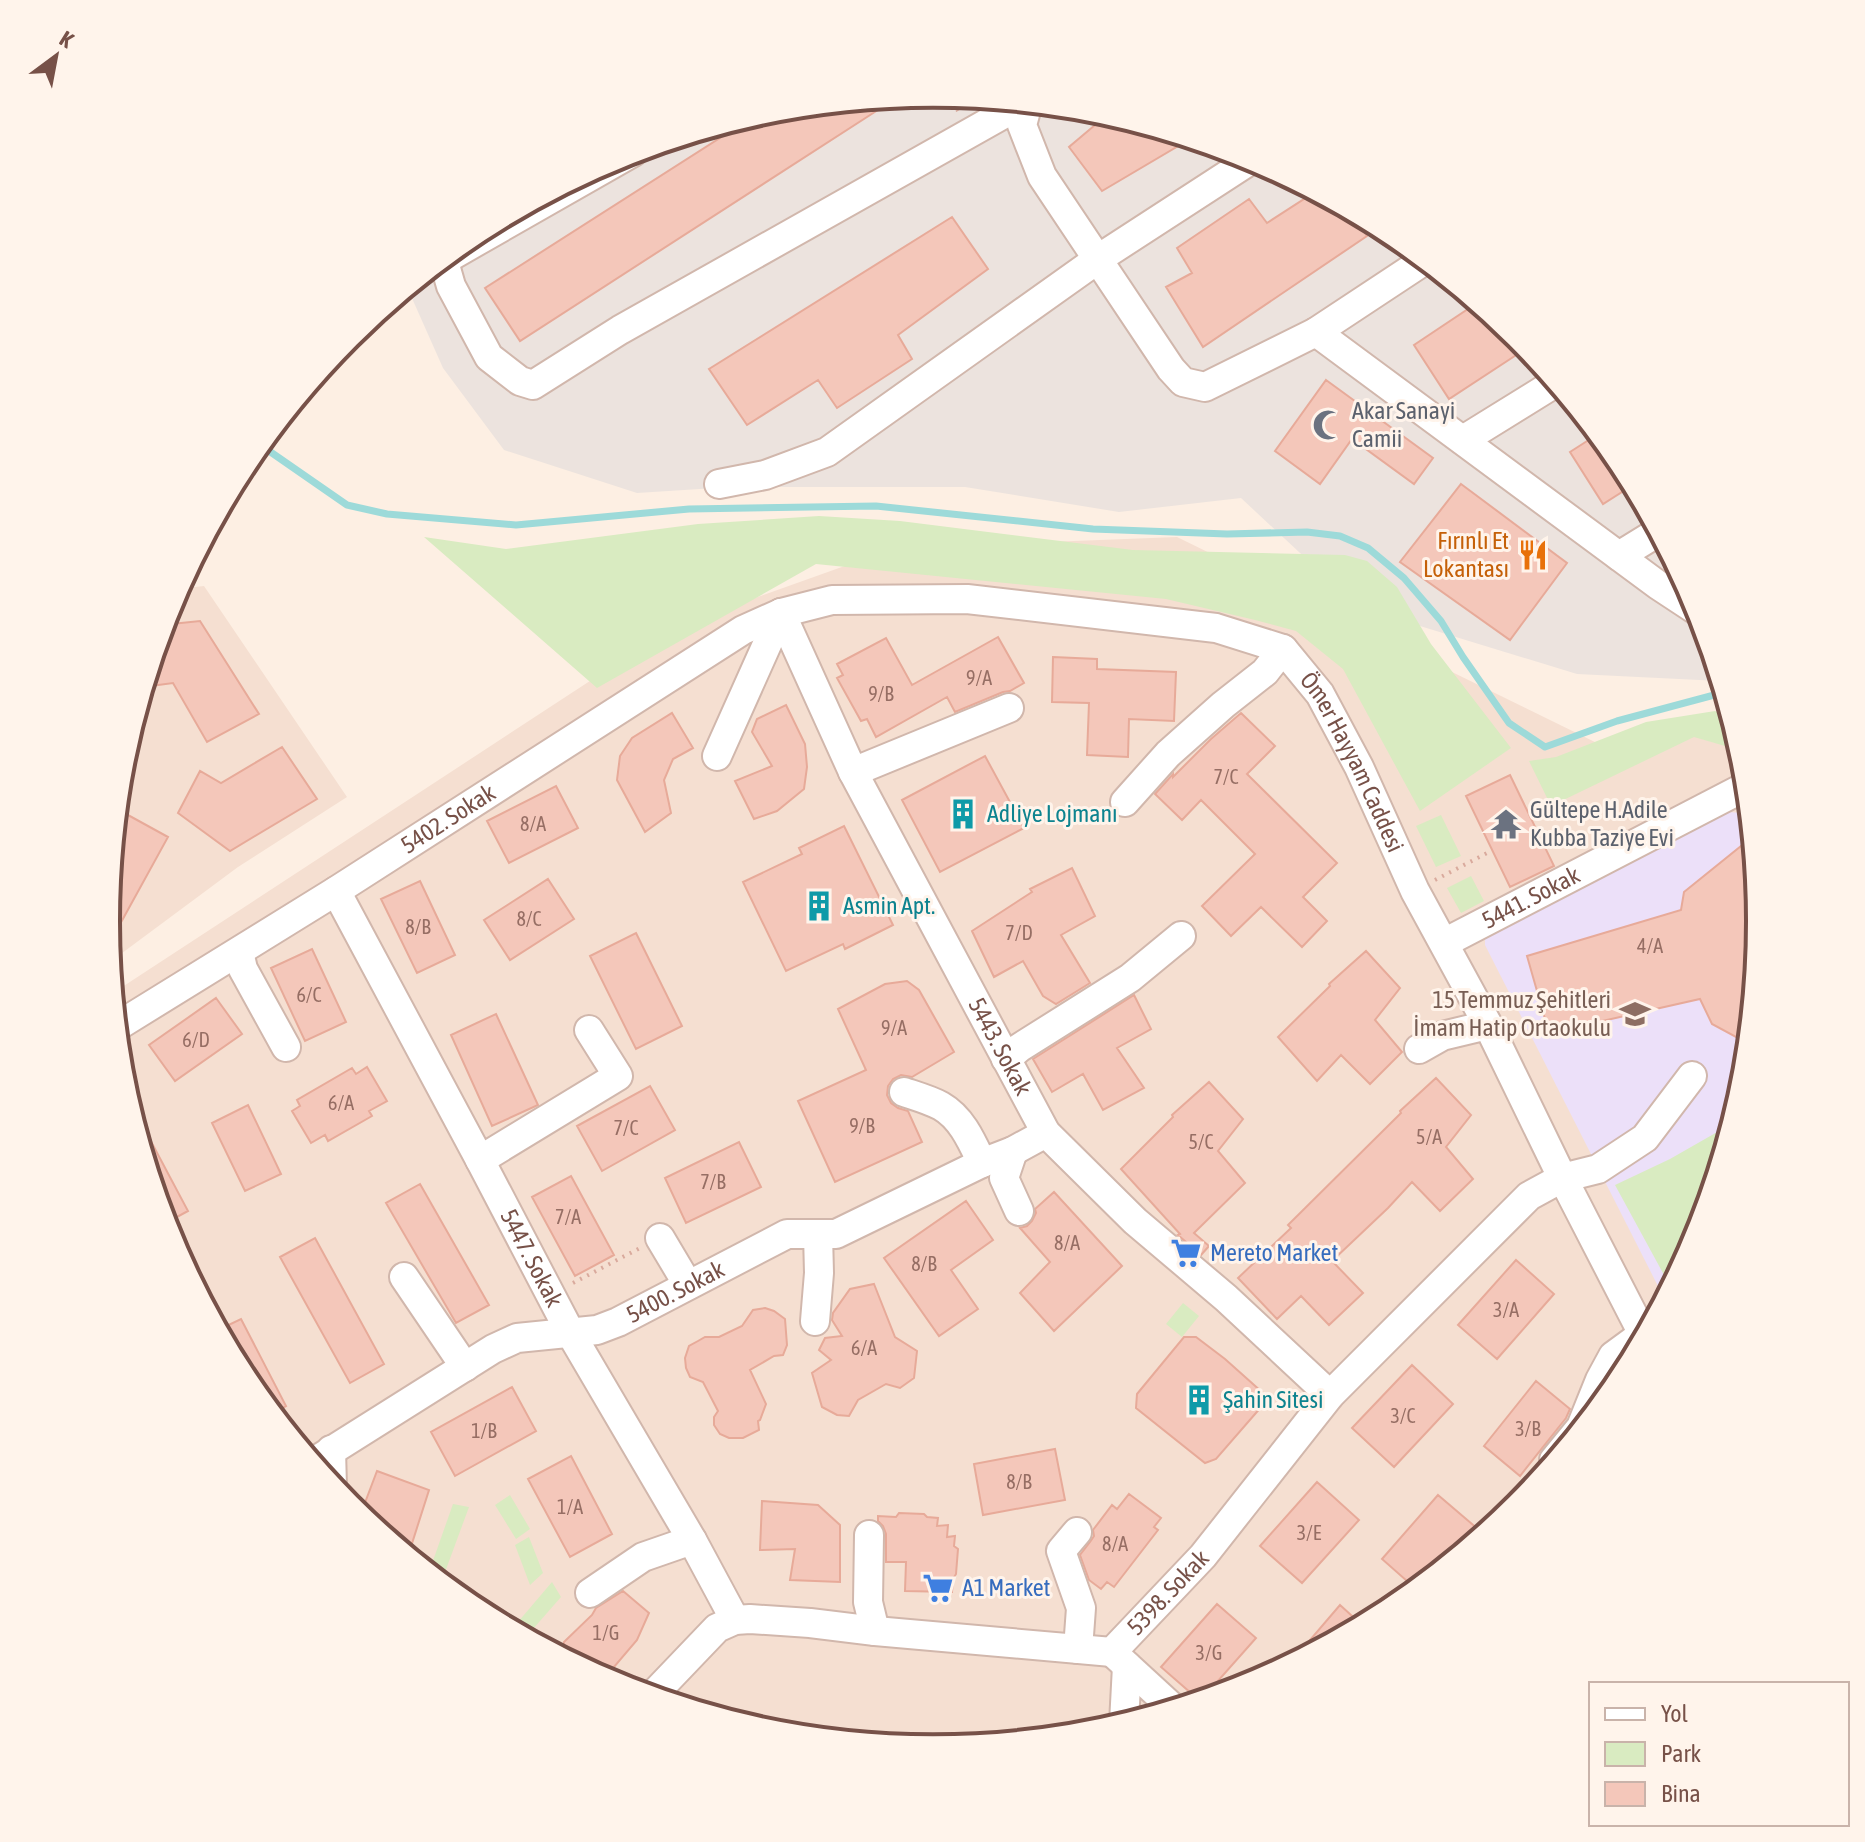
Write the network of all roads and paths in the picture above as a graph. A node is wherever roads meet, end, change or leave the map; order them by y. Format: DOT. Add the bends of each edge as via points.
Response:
graph roads {
  1 [pos="1009,112"];
  2 [pos="1024,114"];
  3 [pos="1238,168"];
  4 [pos="1098,259"];
  5 [pos="1414,267"];
  6 [pos="447,270"];
  7 [pos="1316,332"];
  8 [pos="1547,388"];
  9 [pos="1463,440"];
  10 [pos="719,484"];
  11 [pos="1649,537"];
  12 [pos="1619,556"];
  13 [pos="1678,598"];
  14 [pos="781,613"];
  15 [pos="1283,649"];
  16 [pos="1009,708"];
  17 [pos="717,756"];
  18 [pos="853,772"];
  19 [pos="1735,792"];
  20 [pos="1125,802"];
  21 [pos="1491,851"];
  22 [pos="336,891"];
  23 [pos="1415,891"];
  24 [pos="1181,936"];
  25 [pos="1444,943"];
  26 [pos="239,952"];
  27 [pos="125,1021"];
  28 [pos="1488,1025"];
  29 [pos="589,1030"];
  30 [pos="286,1047"];
  31 [pos="1419,1049"];
  32 [pos="1006,1059"];
  33 [pos="1692,1076"];
  34 [pos="904,1092"];
  35 [pos="1046,1133"];
  36 [pos="1013,1151"];
  37 [pos="480,1160"];
  38 [pos="982,1163"];
  39 [pos="1562,1178"];
  40 [pos="1019,1211"];
  41 [pos="818,1234"];
  42 [pos="660,1238"];
  43 [pos="566,1273"];
  44 [pos="404,1277"];
  45 [pos="688,1285"];
  46 [pos="815,1321"];
  47 [pos="1639,1325"];
  48 [pos="571,1334"];
  49 [pos="1624,1349"];
  50 [pos="465,1367"];
  51 [pos="1596,1389"];
  52 [pos="1330,1395"];
  53 [pos="322,1457"];
  54 [pos="1077,1532"];
  55 [pos="869,1535"];
  56 [pos="692,1540"];
  57 [pos="590,1593"];
  58 [pos="735,1620"];
  59 [pos="875,1631"];
  60 [pos="1078,1649"];
  61 [pos="1120,1659"];
  62 [pos="661,1687"];
  63 [pos="1164,1700"];
  64 [pos="1123,1711"];
  1 -- 6 [label="street" via="620,330 533,385 489,357"];
  2 -- 4 [label="street" via="1022,125 1042,176"];
  3 -- 4 [label="street"];
  4 -- 7 [label="street" via="1183,382 1205,387"];
  4 -- 10 [label="street" via="827,452 765,475"];
  5 -- 7 [label="street"];
  7 -- 9 [label="street"];
  8 -- 9 [label="street"];
  9 -- 12 [label="street"];
  11 -- 12 [label="street"];
  12 -- 13 [label="street"];
  14 -- 15 [label="street, Ömer Hayyam Caddesi" via="832,600 967,599 1216,628"];
  14 -- 17 [label="street"];
  14 -- 18 [label="street, 5443. Sokak"];
  14 -- 22 [label="street, 5402. Sokak" via="743,630"];
  15 -- 20 [label="street" via="1265,672 1168,754"];
  15 -- 23 [label="street, Ömer Hayyam Caddesi" via="1320,694"];
  16 -- 18 [label="street"];
  18 -- 32 [label="street, 5443. Sokak"];
  19 -- 25 [label="street, 5441. Sokak"];
  21 -- 23 [label="path"];
  22 -- 26 [label="street, 5402. Sokak"];
  22 -- 37 [label="street, 5447. Sokak"];
  23 -- 25 [label="street, Ömer Hayyam Caddesi"];
  24 -- 32 [label="street" via="1130,978"];
  25 -- 28 [label="street, Ömer Hayyam Caddesi"];
  26 -- 27 [label="street, 5402. Sokak"];
  26 -- 30 [label="street"];
  28 -- 31 [label="street" via="1442,1036"];
  28 -- 39 [label="street, Ömer Hayyam Caddesi"];
  29 -- 37 [label="street" via="618,1076"];
  32 -- 35 [label="street, 5443. Sokak"];
  33 -- 39 [label="street, 5398. Sokak" via="1645,1138 1598,1169"];
  34 -- 38 [label="street" via="956,1118"];
  35 -- 36 [label="street, 5400. Sokak"];
  35 -- 52 [label="street, 5443. Sokak" via="1135,1221"];
  36 -- 38 [label="street, 5400. Sokak"];
  36 -- 40 [label="street" via="1004,1178"];
  37 -- 48 [label="street, 5447. Sokak"];
  38 -- 41 [label="street, 5400. Sokak" via="836,1234"];
  39 -- 47 [label="street, Ömer Hayyam Caddesi"];
  39 -- 52 [label="street, 5398. Sokak" via="1529,1196"];
  41 -- 45 [label="street, 5400. Sokak" via="787,1234"];
  41 -- 46 [label="street"];
  42 -- 43 [label="path" via="572,1284"];
  42 -- 45 [label="street"];
  44 -- 50 [label="street"];
  45 -- 48 [label="street, 5400. Sokak" via="618,1322"];
  48 -- 50 [label="street, 5400. Sokak" via="517,1338"];
  48 -- 56 [label="street, 5447. Sokak"];
  49 -- 51 [label="street" via="1613,1356"];
  50 -- 53 [label="street, 5400. Sokak"];
  52 -- 61 [label="street, 5398. Sokak"];
  54 -- 60 [label="street" via="1061,1551 1081,1608"];
  55 -- 59 [label="street" via="868,1602"];
  56 -- 57 [label="street" via="643,1557"];
  56 -- 58 [label="street, 5447. Sokak"];
  58 -- 59 [label="street, 5398. Sokak"];
  58 -- 62 [label="street" via="717,1628"];
  59 -- 60 [label="street, 5398. Sokak"];
  60 -- 61 [label="street, 5398. Sokak"];
  61 -- 63 [label="street"];
  61 -- 64 [label="street"];
}
